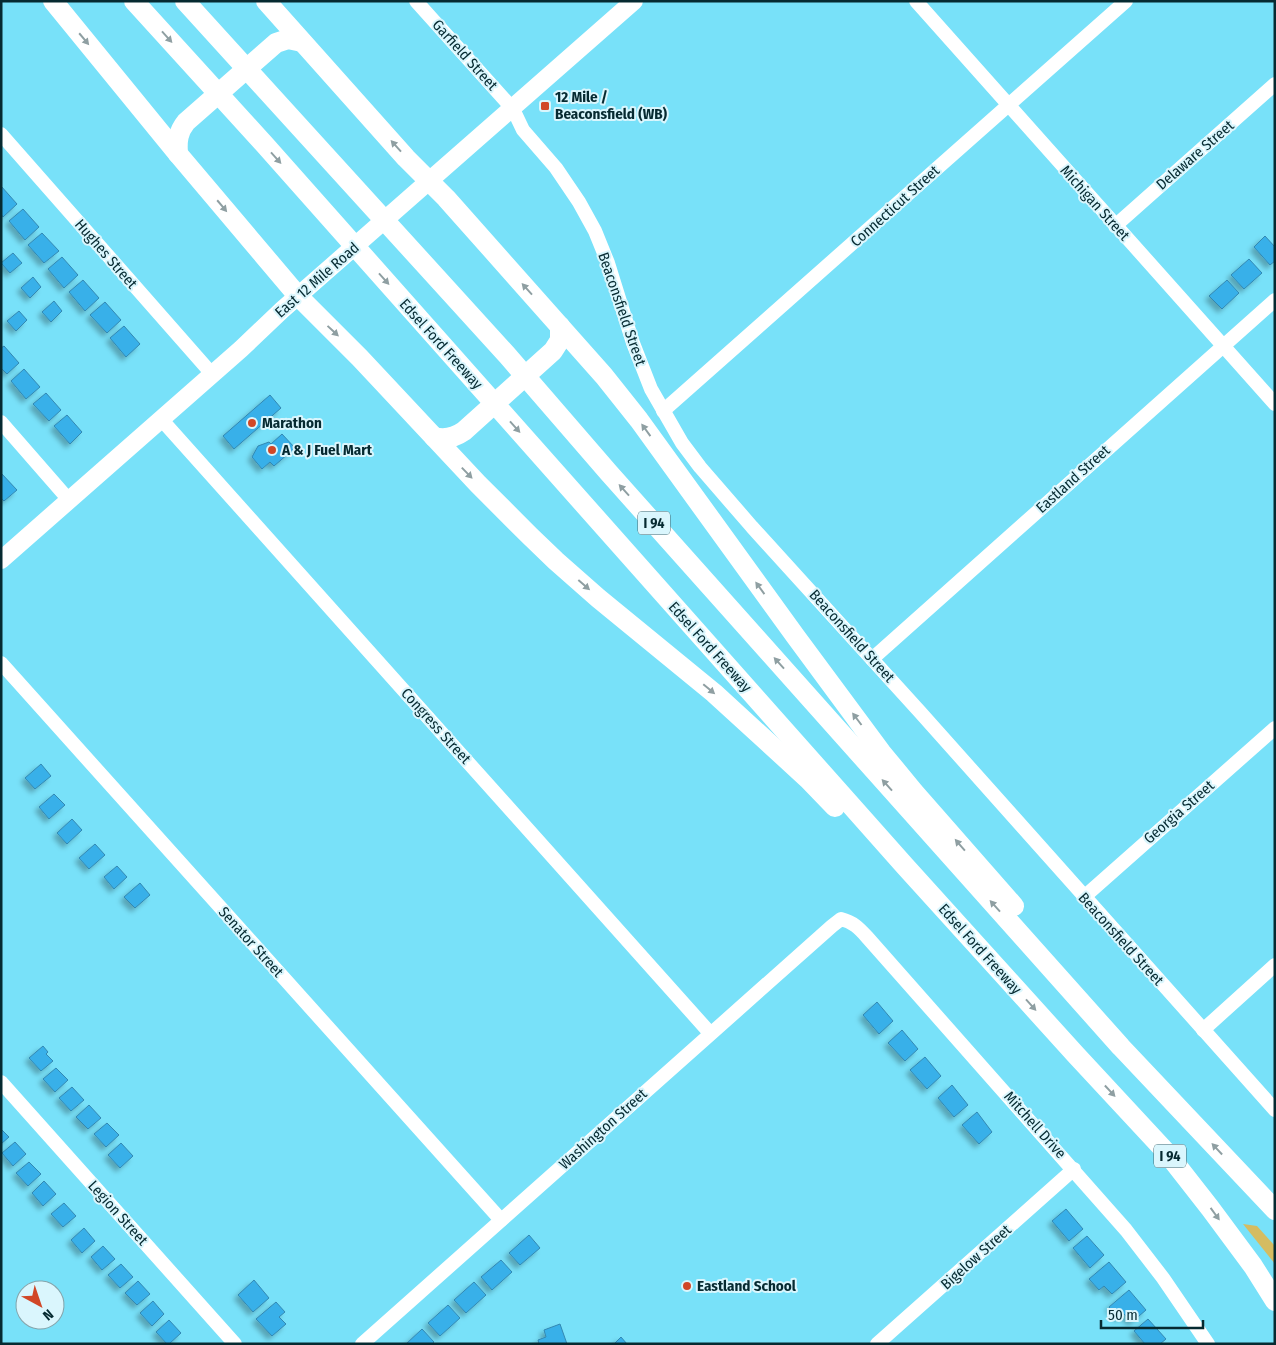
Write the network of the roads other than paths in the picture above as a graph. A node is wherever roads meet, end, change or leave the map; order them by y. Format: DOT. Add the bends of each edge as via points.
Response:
graph roads {
  1 [pos="53,1"];
  2 [pos="134,1"];
  3 [pos="185,1"];
  4 [pos="266,1"];
  5 [pos="416,1"];
  6 [pos="634,1"];
  7 [pos="916,1"];
  8 [pos="1126,1"];
  9 [pos="302,42"];
  10 [pos="1275,84"];
  11 [pos="1008,105"];
  12 [pos="513,109"];
  13 [pos="1,134"];
  14 [pos="178,154"];
  15 [pos="423,187"];
  16 [pos="1115,226"];
  17 [pos="298,296"];
  18 [pos="1275,300"];
  19 [pos="560,326"];
  20 [pos="1223,346"];
  21 [pos="212,374"];
  22 [pos="1275,404"];
  23 [pos="663,411"];
  24 [pos="161,420"];
  25 [pos="1,422"];
  26 [pos="434,437"];
  27 [pos="70,500"];
  28 [pos="1,560"];
  29 [pos="872,658"];
  30 [pos="1,663"];
  31 [pos="1275,728"];
  32 [pos="904,865"];
  33 [pos="1084,897"];
  34 [pos="847,921"];
  35 [pos="1275,965"];
  36 [pos="1203,1030"];
  37 [pos="710,1033"];
  38 [pos="1121,1047"];
  39 [pos="1,1082"];
  40 [pos="1275,1110"];
  41 [pos="1074,1169"];
  42 [pos="1275,1210"];
  43 [pos="501,1220"];
  44 [pos="1275,1301"];
  45 [pos="236,1344"];
  46 [pos="362,1344"];
  47 [pos="877,1344"];
  48 [pos="1208,1344"];
  1 -- 14 [label="highway, one-way"];
  2 -- 32 [label="highway, Edsel Ford Freeway / I 94, one-way"];
  38 -- 3 [label="highway, I 94, one-way" via="507,355"];
  4 -- 9 [label="highway"];
  5 -- 12 [label="street, Garfield Street"];
  6 -- 12 [label="main road, East 12 Mile Road"];
  7 -- 11 [label="street, Michigan Street"];
  8 -- 11 [label="street, Connecticut Street"];
  9 -- 14 [label="highway" via="288,39 276,42 186,122 178,136"];
  15 -- 9 [label="highway, one-way" via="406,158"];
  10 -- 16 [label="street, Delaware Street"];
  11 -- 16 [label="street, Michigan Street"];
  11 -- 23 [label="street, Connecticut Street"];
  12 -- 15 [label="main road, East 12 Mile Road"];
  12 -- 23 [label="street, Beaconsfield Street" via="523,130 556,168 595,231 633,343"];
  13 -- 21 [label="street, Hughes Street"];
  14 -- 17 [label="highway, one-way"];
  15 -- 17 [label="main road, East 12 Mile Road"];
  19 -- 15 [label="highway, one-way" via="446,198"];
  16 -- 20 [label="street, Michigan Street"];
  17 -- 21 [label="main road, East 12 Mile Road"];
  17 -- 26 [label="highway, one-way"];
  18 -- 20 [label="street, Eastland Street"];
  19 -- 26 [label="highway" via="560,340 553,352 464,431 449,438"];
  38 -- 19 [label="highway, one-way" via="1038,934 882,752 639,420"];
  20 -- 22 [label="street, Michigan Street"];
  20 -- 29 [label="street, Eastland Street"];
  21 -- 24 [label="main road, East 12 Mile Road"];
  23 -- 29 [label="street, Beaconsfield Street" via="700,467"];
  24 -- 27 [label="main road, East 12 Mile Road"];
  24 -- 37 [label="street, Congress Street"];
  25 -- 27 [label="street"];
  26 -- 32 [label="highway, one-way" via="556,560 714,693 856,828"];
  27 -- 28 [label="main road, East 12 Mile Road"];
  29 -- 33 [label="street, Beaconsfield Street"];
  30 -- 43 [label="street, Senator Street"];
  31 -- 33 [label="street, Georgia Street"];
  32 -- 44 [label="highway, Edsel Ford Freeway / I 94, one-way" via="1167,1153 1232,1237"];
  33 -- 36 [label="street, Beaconsfield Street"];
  34 -- 37 [label="street, Washington Street" via="841,920 832,926"];
  34 -- 41 [label="street, Mitchell Drive" via="855,924 867,937"];
  35 -- 36 [label="street"];
  36 -- 40 [label="street, Beaconsfield Street"];
  37 -- 43 [label="street, Washington Street"];
  42 -- 38 [label="highway, I 94, one-way"];
  39 -- 45 [label="street, Legion Street"];
  41 -- 47 [label="street, Bigelow Street"];
  41 -- 48 [label="street, Mitchell Drive" via="1132,1236"];
  43 -- 46 [label="street, Washington Street"];
}
